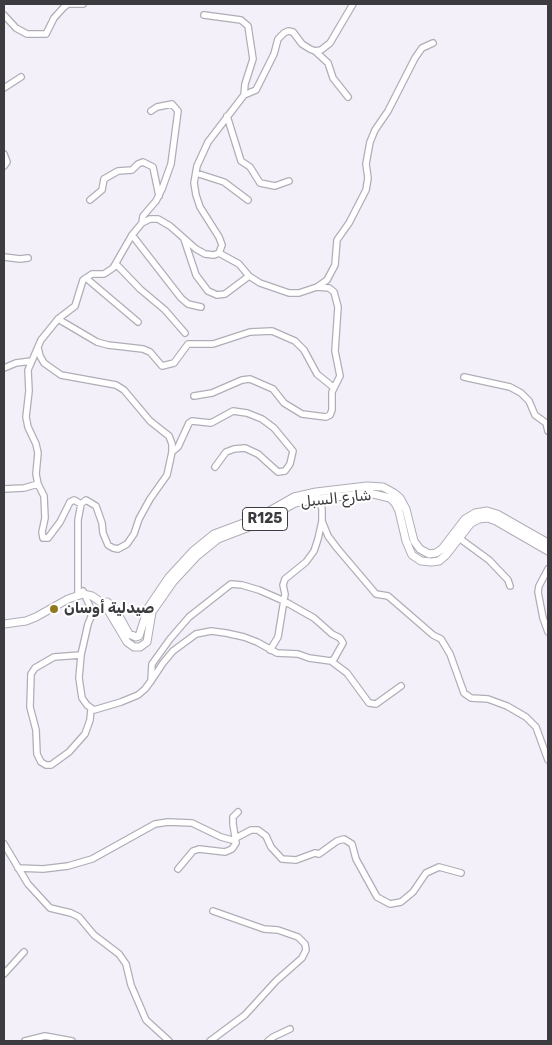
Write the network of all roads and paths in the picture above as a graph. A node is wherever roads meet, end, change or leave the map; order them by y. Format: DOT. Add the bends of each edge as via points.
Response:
graph roads {
  1 [pos="83,4"];
  2 [pos="353,4"];
  3 [pos="4,15"];
  4 [pos="204,15"];
  5 [pos="433,43"];
  6 [pos="315,51"];
  7 [pos="21,77"];
  8 [pos="4,88"];
  9 [pos="244,95"];
  10 [pos="348,96"];
  11 [pos="151,111"];
  12 [pos="227,116"];
  13 [pos="4,154"];
  14 [pos="4,166"];
  15 [pos="196,174"];
  16 [pos="289,181"];
  17 [pos="158,196"];
  18 [pos="90,200"];
  19 [pos="248,200"];
  20 [pos="142,223"];
  21 [pos="132,235"];
  22 [pos="184,238"];
  23 [pos="218,253"];
  24 [pos="4,256"];
  25 [pos="28,258"];
  26 [pos="116,264"];
  27 [pos="249,276"];
  28 [pos="86,278"];
  29 [pos="317,287"];
  30 [pos="200,307"];
  31 [pos="58,319"];
  32 [pos="138,322"];
  33 [pos="185,333"];
  34 [pos="38,348"];
  35 [pos="30,361"];
  36 [pos="4,368"];
  37 [pos="464,377"];
  38 [pos="333,387"];
  39 [pos="194,396"];
  40 [pos="548,431"];
  41 [pos="172,452"];
  42 [pos="215,467"];
  43 [pos="38,484"];
  44 [pos="4,489"];
  45 [pos="317,496"];
  46 [pos="81,504"];
  47 [pos="322,522"];
  48 [pos="459,538"];
  49 [pos="548,543"];
  50 [pos="548,551"];
  51 [pos="548,569"];
  52 [pos="510,586"];
  53 [pos="81,592"];
  54 [pos="284,601"];
  55 [pos="4,619"];
  56 [pos="4,624"];
  57 [pos="548,632"];
  58 [pos="270,650"];
  59 [pos="81,655"];
  60 [pos="331,661"];
  61 [pos="151,681"];
  62 [pos="401,686"];
  63 [pos="90,709"];
  64 [pos="548,760"];
  65 [pos="238,812"];
  66 [pos="236,837"];
  67 [pos="4,844"];
  68 [pos="18,868"];
  69 [pos="178,869"];
  70 [pos="460,873"];
  71 [pos="213,911"];
  72 [pos="24,952"];
  73 [pos="4,974"];
  74 [pos="290,1028"];
  75 [pos="26,1041"];
  76 [pos="72,1041"];
  77 [pos="169,1041"];
  78 [pos="210,1041"];
  79 [pos="268,1041"];
  1 -- 3 [label="street" via="64,7 46,34 27,34"];
  2 -- 6 [label="street" via="330,43"];
  4 -- 9 [label="street" via="241,20 248,26 253,59"];
  5 -- 29 [label="street" via="422,48 415,58 375,130 366,164 366,190 337,240 335,265 327,280"];
  6 -- 9 [label="street" via="302,44 293,32 284,33 278,39 256,90"];
  6 -- 10 [label="street" via="328,63 333,78"];
  7 -- 8 [label="street"];
  9 -- 12 [label="street"];
  11 -- 17 [label="street" via="157,106 172,104 178,112 171,164"];
  12 -- 15 [label="street" via="208,142"];
  12 -- 16 [label="street" via="241,161 250,167 260,183 275,186"];
  13 -- 14 [label="street" via="7,162"];
  15 -- 19 [label="street" via="224,182"];
  15 -- 23 [label="street" via="194,183 200,207 222,245"];
  17 -- 18 [label="street" via="152,167 143,162 132,170 104,179 102,190"];
  17 -- 20 [label="street" via="143,216"];
  20 -- 21 [label="street"];
  20 -- 22 [label="street" via="158,219"];
  21 -- 26 [label="street"];
  21 -- 30 [label="street" via="180,298"];
  22 -- 23 [label="street" via="205,254"];
  22 -- 27 [label="street" via="196,275 208,291 226,294"];
  23 -- 27 [label="street" via="239,264"];
  24 -- 25 [label="street"];
  26 -- 28 [label="street" via="104,274 92,274"];
  26 -- 33 [label="street"];
  27 -- 29 [label="street" via="289,293"];
  28 -- 31 [label="street" via="74,306"];
  28 -- 32 [label="street"];
  29 -- 38 [label="street" via="334,292 338,307 335,351 340,376"];
  31 -- 34 [label="street"];
  31 -- 38 [label="street" via="97,342 150,352 162,366 174,363 188,344 213,344 250,332 272,331 295,341 317,374"];
  34 -- 35 [label="street"];
  34 -- 41 [label="street" via="44,363 61,374 116,385 124,390 150,421 169,436"];
  35 -- 36 [label="street"];
  35 -- 43 [label="street" via="26,417 38,453"];
  37 -- 40 [label="street" via="510,387 521,393 535,415 546,423"];
  38 -- 39 [label="street" via="332,410 326,417 306,416 287,406 273,389 250,379"];
  41 -- 42 [label="street" via="178,447 189,423 211,423 233,411 262,419 293,451 285,471 278,472 258,454 245,448 226,452"];
  41 -- 46 [label="street" via="166,475 127,544 118,549 108,545 96,506 86,500"];
  43 -- 44 [label="street"];
  43 -- 46 [label="street" via="44,496 42,537 45,540 60,522 70,502 74,500"];
  45 -- 47 [label="street"];
  45 -- 48 [label="main road, شارع السبل / R125" via="369,493 390,498 399,511 412,554 421,560 431,562 446,556"];
  45 -- 49 [label="main road, شارع السبل / R125" via="367,486 383,487 400,498 414,541 430,554 442,549 465,519 487,511"];
  45 -- 53 [label="main road, شارع السبل / R125" via="294,497 257,518 214,534 169,577 148,608 142,632 136,637 129,634 114,609 100,596"];
  46 -- 53 [label="street" via="78,528"];
  47 -- 54 [label="street" via="314,551 283,585"];
  47 -- 64 [label="street" via="328,536 376,594 388,596 441,639 464,693 471,698 488,699 507,706 526,717 536,727"];
  48 -- 50 [label="main road, شارع السبل / R125" via="471,523 488,518"];
  48 -- 52 [label="street" via="489,560"];
  51 -- 57 [label="street" via="538,592"];
  53 -- 55 [label="main road" via="29,615"];
  53 -- 56 [label="main road" via="31,619"];
  53 -- 59 [label="street" via="92,617"];
  54 -- 58 [label="street" via="278,637"];
  54 -- 60 [label="street" via="340,638 343,643"];
  54 -- 61 [label="street" via="259,590 231,584 189,617 170,639 152,664"];
  58 -- 60 [label="street"];
  58 -- 61 [label="street" via="244,637 211,631 196,634 173,651"];
  59 -- 63 [label="street" via="80,689"];
  59 -- 63 [label="street" via="54,656 31,674 30,707 41,762 51,765 85,734"];
  60 -- 62 [label="street" via="347,672 369,703 376,704"];
  61 -- 63 [label="street" via="131,698"];
  65 -- 66 [label="street" via="232,824"];
  66 -- 68 [label="street" via="232,840 220,837 192,823 168,822 155,824 92,859 68,866"];
  66 -- 69 [label="street" via="232,849 225,852 194,850"];
  66 -- 70 [label="street" via="258,830 282,859 296,860 319,854 344,839 352,844 377,897 390,904 401,902 413,892 426,873 439,867"];
  67 -- 68 [label="street"];
  68 -- 77 [label="street" via="50,908 79,917 94,935 119,954 126,964 146,1020"];
  71 -- 78 [label="street" via="264,930 278,930 298,937 306,950 302,958 245,1015"];
  72 -- 73 [label="street"];
  74 -- 79 [label="street"];
  75 -- 76 [label="street" via="45,1036"];
}
